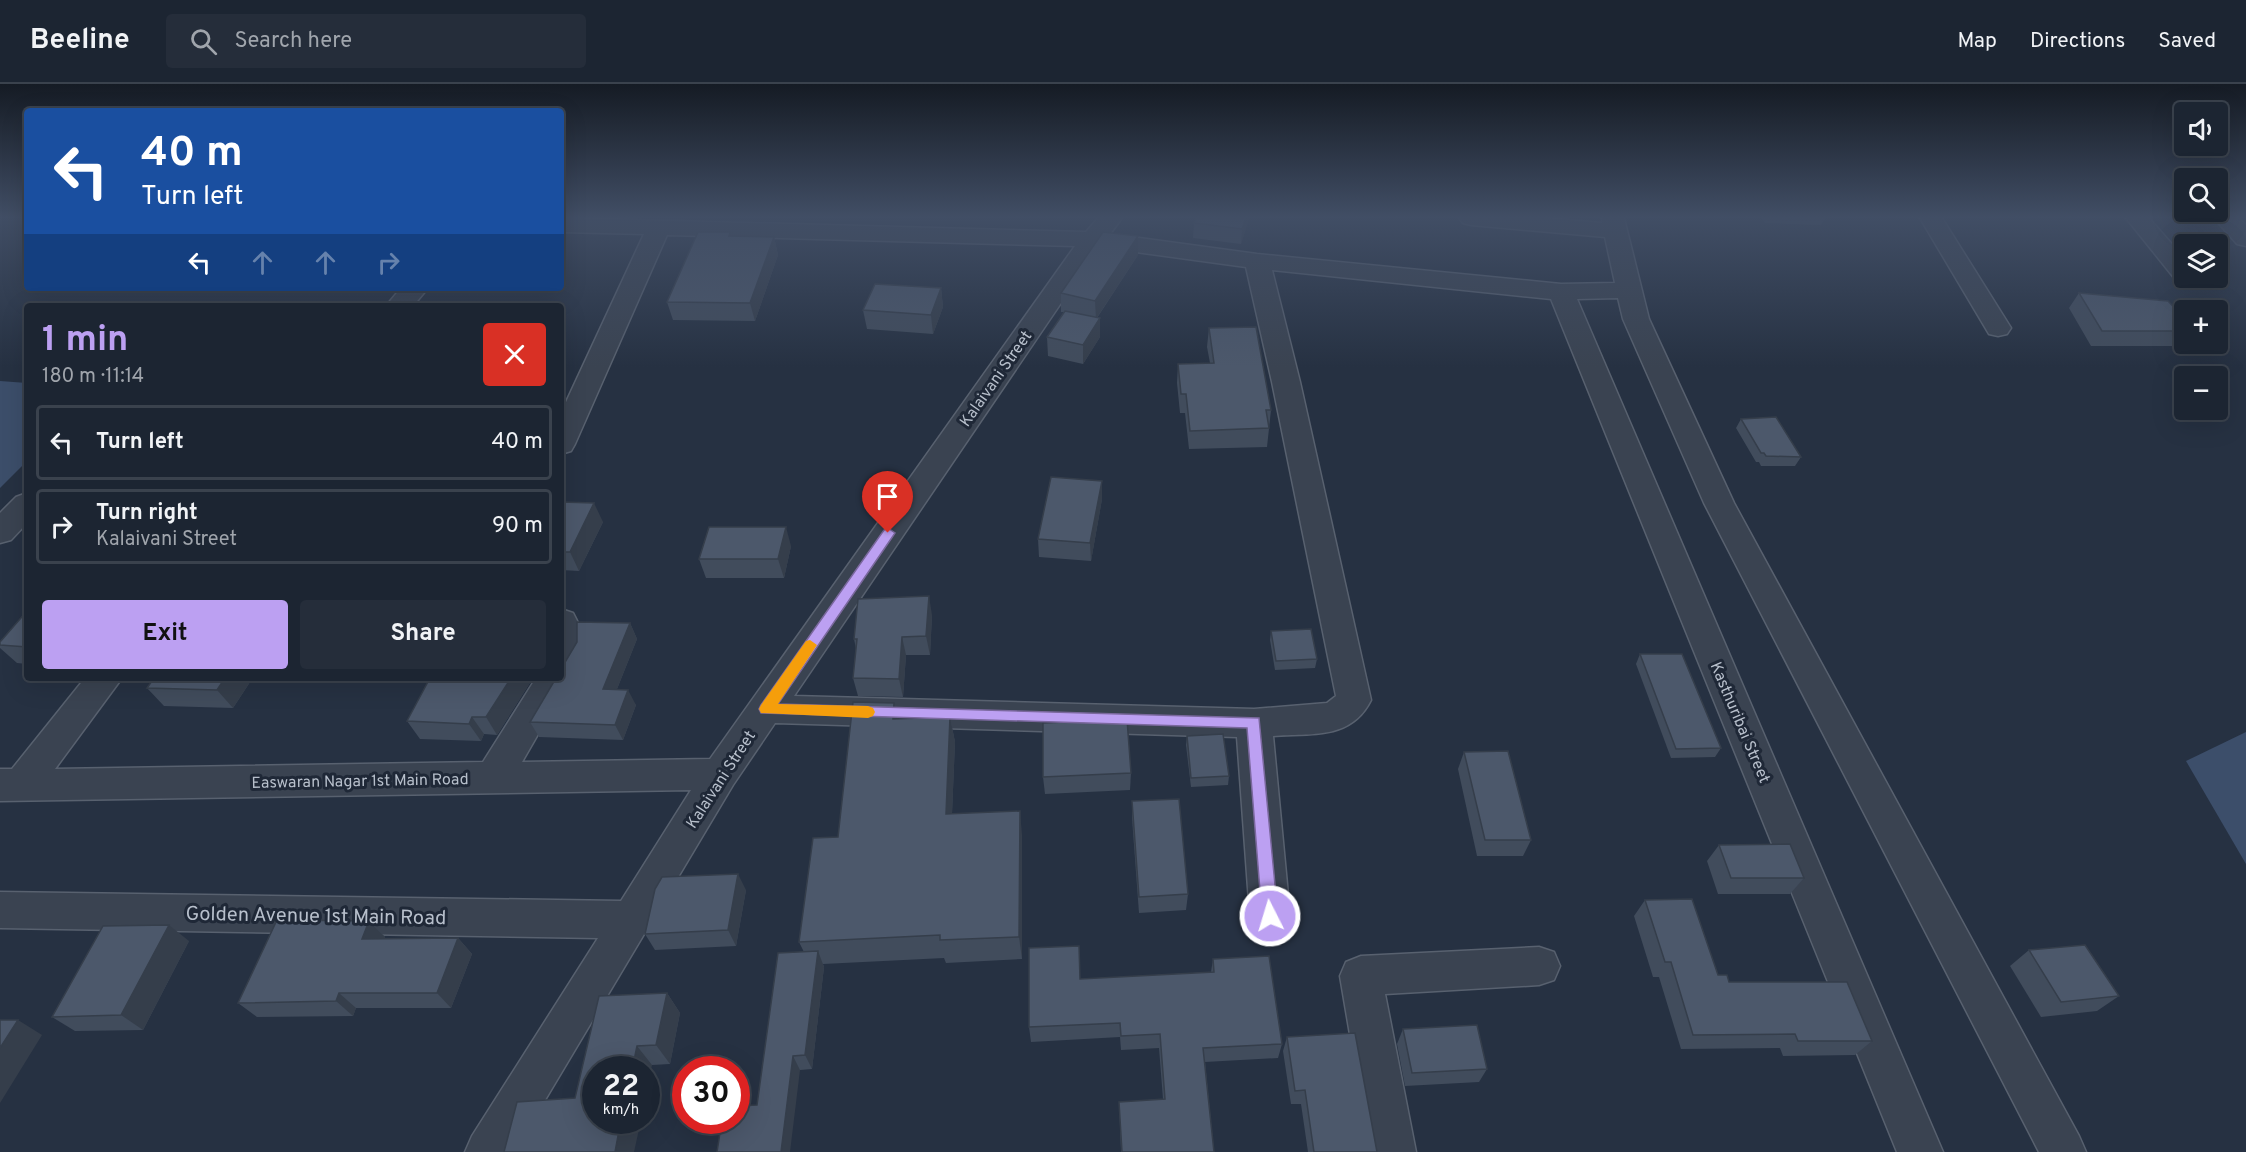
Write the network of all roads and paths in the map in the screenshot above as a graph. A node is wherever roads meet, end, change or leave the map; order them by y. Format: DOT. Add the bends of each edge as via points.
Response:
graph roads {
  1 [pos="640,268"];
  2 [pos="1073,268"];
  3 [pos="1259,268"];
  4 [pos="1324,268"];
  5 [pos="1624,268"];
  6 [pos="1961,268"];
  7 [pos="1629,290"];
  8 [pos="412,291"];
  9 [pos="1561,292"];
  10 [pos="402,303"];
  11 [pos="1998,328"];
  12 [pos="564,437"];
  13 [pos="24,507"];
  14 [pos="0,532"];
  15 [pos="564,626"];
  16 [pos="564,662"];
  17 [pos="102,681"];
  18 [pos="552,681"];
  19 [pos="766,709"];
  20 [pos="1254,723"];
  21 [pos="720,774"];
  22 [pos="493,778"];
  23 [pos="10,785"];
  24 [pos="0,910"];
  25 [pos="1270,916"];
  26 [pos="632,920"];
  27 [pos="1539,966"];
  28 [pos="488,1152"];
  29 [pos="1393,1152"];
  30 [pos="1920,1152"];
  31 [pos="2064,1152"];
  1 -- 12 [label="street"];
  2 -- 19 [label="street, Kalaivani Street"];
  3 -- 20 [label="street" via="1354,700 1336,717"];
  4 -- 9 [label="street"];
  5 -- 7 [label="street"];
  6 -- 11 [label="street"];
  7 -- 9 [label="street"];
  7 -- 31 [label="street" via="1636,319 1719,503"];
  8 -- 10 [label="street"];
  9 -- 30 [label="street, Kasthuribai Street"];
  13 -- 14 [label="street"];
  15 -- 16 [label="street"];
  17 -- 23 [label="street"];
  18 -- 22 [label="street"];
  19 -- 20 [label="street"];
  19 -- 21 [label="street, Kalaivani Street"];
  20 -- 25 [label="street"];
  21 -- 22 [label="street, Easwaran Nagar 1st Main Road"];
  21 -- 26 [label="street, Kalaivani Street"];
  22 -- 23 [label="street, Easwaran Nagar 1st Main Road"];
  24 -- 26 [label="street, Golden Avenue 1st Main Road"];
  26 -- 28 [label="street, Kalaivani Street"];
  27 -- 29 [label="street" via="1361,976"];
}
